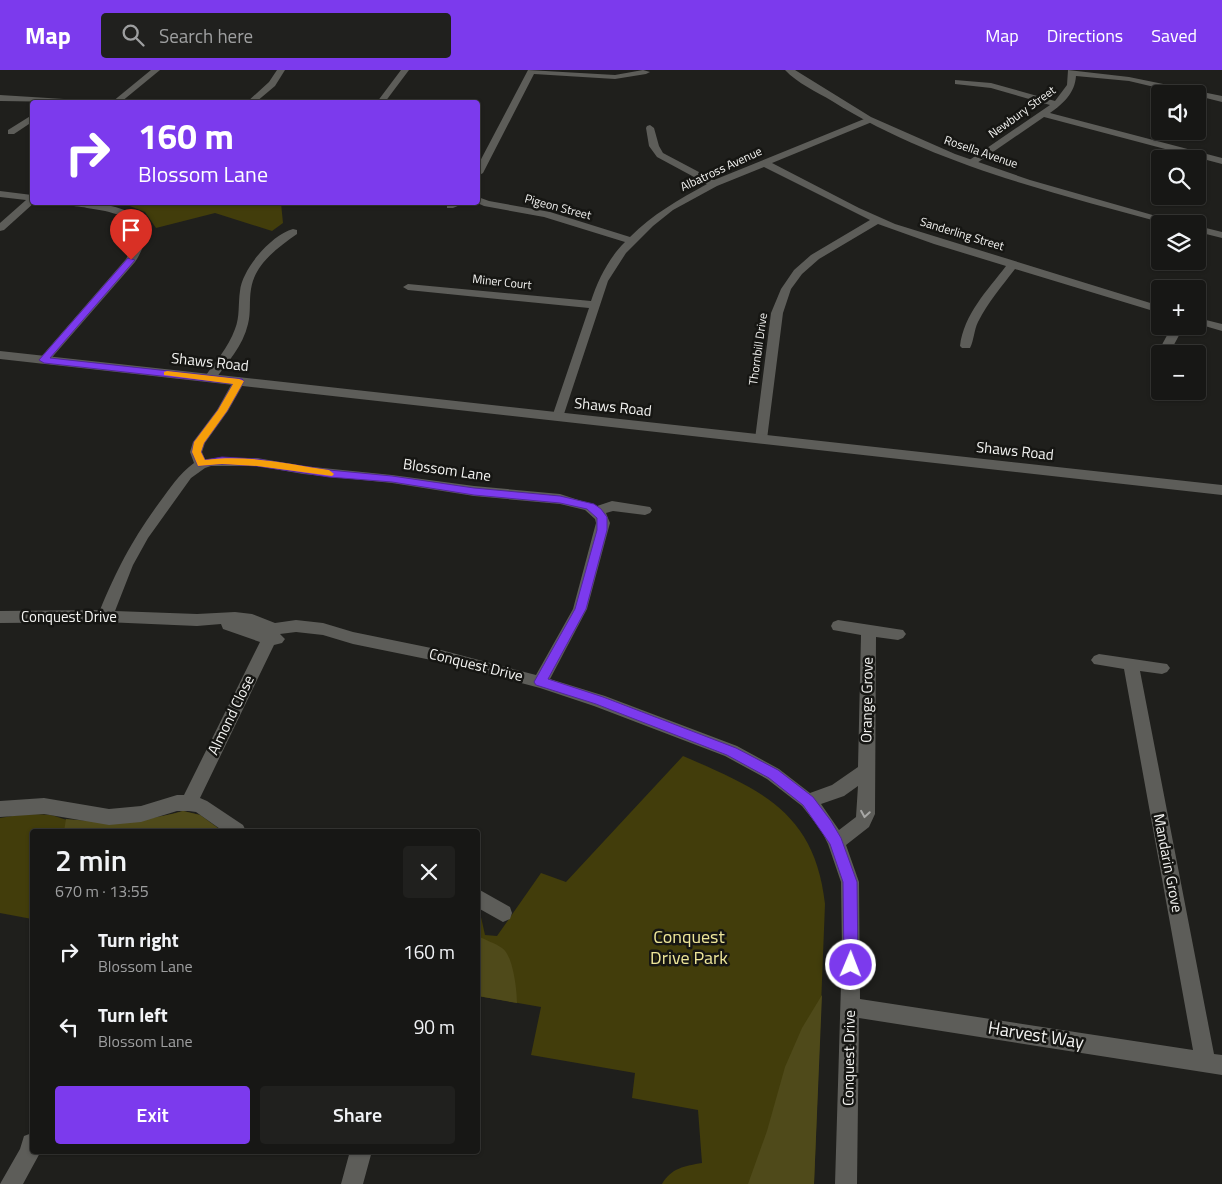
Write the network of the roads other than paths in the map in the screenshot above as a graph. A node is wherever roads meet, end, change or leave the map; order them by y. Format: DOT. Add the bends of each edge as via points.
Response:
graph roads {
  1 [pos="156,70"];
  2 [pos="281,70"];
  3 [pos="405,70"];
  4 [pos="789,70"];
  5 [pos="532,71"];
  6 [pos="1073,71"];
  7 [pos="646,72"];
  8 [pos="958,82"];
  9 [pos="1156,85"];
  10 [pos="1206,96"];
  11 [pos="0,98"];
  12 [pos="1222,99"];
  13 [pos="30,100"];
  14 [pos="118,100"];
  15 [pos="253,100"];
  16 [pos="382,100"];
  17 [pos="1057,104"];
  18 [pos="1044,114"];
  19 [pos="30,120"];
  20 [pos="869,120"];
  21 [pos="650,128"];
  22 [pos="11,132"];
  23 [pos="1222,161"];
  24 [pos="764,163"];
  25 [pos="971,164"];
  26 [pos="480,169"];
  27 [pos="714,184"];
  28 [pos="0,194"];
  29 [pos="30,199"];
  30 [pos="30,201"];
  31 [pos="480,201"];
  32 [pos="87,205"];
  33 [pos="453,205"];
  34 [pos="450,206"];
  35 [pos="1151,216"];
  36 [pos="877,220"];
  37 [pos="0,228"];
  38 [pos="1206,231"];
  39 [pos="293,232"];
  40 [pos="1222,235"];
  41 [pos="631,241"];
  42 [pos="1013,265"];
  43 [pos="408,287"];
  44 [pos="594,305"];
  45 [pos="1151,307"];
  46 [pos="1206,323"];
  47 [pos="1222,328"];
  48 [pos="966,346"];
  49 [pos="0,355"];
  50 [pos="44,360"];
  51 [pos="210,378"];
  52 [pos="239,381"];
  53 [pos="558,417"];
  54 [pos="761,439"];
  55 [pos="201,464"];
  56 [pos="1222,490"];
  57 [pos="645,510"];
  58 [pos="597,511"];
  59 [pos="105,616"];
  60 [pos="0,617"];
  61 [pos="838,626"];
  62 [pos="869,630"];
  63 [pos="272,634"];
  64 [pos="898,634"];
  65 [pos="1099,660"];
  66 [pos="1131,664"];
  67 [pos="1162,668"];
  68 [pos="540,682"];
  69 [pos="866,771"];
  70 [pos="808,801"];
  71 [pos="189,802"];
  72 [pos="0,809"];
  73 [pos="234,829"];
  74 [pos="836,842"];
  75 [pos="480,899"];
  76 [pos="503,913"];
  77 [pos="850,1007"];
  78 [pos="1214,1063"];
  79 [pos="30,1151"];
  80 [pos="360,1154"];
  81 [pos="10,1184"];
  82 [pos="352,1184"];
  83 [pos="846,1184"];
  1 -- 14 [label="street"];
  2 -- 15 [label="street" via="268,88"];
  3 -- 16 [label="street"];
  4 -- 20 [label="street, Rosella Avenue"];
  5 -- 7 [label="street" via="615,77"];
  5 -- 26 [label="street"];
  6 -- 9 [label="street"];
  6 -- 17 [label="street, Newbury Street" via="1072,83"];
  8 -- 17 [label="street" via="990,86"];
  10 -- 12 [label="street"];
  11 -- 13 [label="street"];
  17 -- 18 [label="street, Newbury Street"];
  18 -- 23 [label="street"];
  18 -- 25 [label="street, Newbury Street"];
  19 -- 22 [label="street"];
  20 -- 24 [label="street, Albatross Avenue"];
  20 -- 25 [label="street, Rosella Avenue"];
  21 -- 27 [label="street" via="654,146 660,154"];
  24 -- 27 [label="street, Albatross Avenue"];
  24 -- 36 [label="street, Sanderling Street"];
  25 -- 35 [label="street, Rosella Avenue"];
  27 -- 41 [label="street, Albatross Avenue" via="670,208"];
  28 -- 29 [label="street"];
  30 -- 37 [label="street"];
  31 -- 41 [label="street, Pigeon Street" via="546,214"];
  32 -- 50 [label="street" via="123,213 141,228 142,238 131,260"];
  33 -- 34 [label="street"];
  36 -- 42 [label="street, Sanderling Street"];
  36 -- 54 [label="street, Thornbill Drive" via="815,257 798,272 786,289 777,313"];
  38 -- 40 [label="street"];
  39 -- 51 [label="street" via="270,250 248,279 240,333"];
  41 -- 44 [label="street, Albatross Avenue" via="608,272"];
  42 -- 45 [label="street, Sanderling Street"];
  42 -- 48 [label="street" via="974,318 966,335"];
  43 -- 44 [label="street, Miner Court"];
  44 -- 53 [label="street, Albatross Avenue"];
  46 -- 47 [label="street"];
  49 -- 50 [label="street, Shaws Road"];
  50 -- 51 [label="street, Shaws Road"];
  51 -- 52 [label="street, Shaws Road"];
  52 -- 53 [label="street, Shaws Road"];
  52 -- 55 [label="street" via="199,442 196,452"];
  53 -- 54 [label="street, Shaws Road"];
  54 -- 56 [label="street, Shaws Road"];
  55 -- 58 [label="street, Blossom Lane" via="257,462 329,474 560,499"];
  55 -- 59 [label="street" via="186,475 134,549"];
  57 -- 58 [label="street, Blossom Lane" via="612,506"];
  58 -- 68 [label="street" via="602,517 602,530 580,609"];
  59 -- 60 [label="street, Conquest Drive"];
  59 -- 63 [label="street, Conquest Drive" via="197,620"];
  61 -- 62 [label="street"];
  62 -- 64 [label="street"];
  62 -- 69 [label="street, Orange Grove"];
  63 -- 68 [label="street, Conquest Drive" via="353,638 441,656"];
  63 -- 71 [label="street, Almond Close"];
  65 -- 66 [label="street"];
  66 -- 67 [label="street"];
  66 -- 78 [label="street, Mandarin Grove"];
  68 -- 70 [label="street, Conquest Drive" via="599,700 732,751 773,774"];
  69 -- 70 [label="street" via="838,790"];
  69 -- 74 [label="street, Orange Grove, one-way" via="866,814 863,822"];
  70 -- 74 [label="street, Conquest Drive"];
  71 -- 72 [label="street" via="141,814 109,817 44,806"];
  71 -- 73 [label="street" via="201,806"];
  74 -- 77 [label="street, Conquest Drive" via="850,882"];
  75 -- 76 [label="street"];
  77 -- 78 [label="street, Harvest Way"];
  77 -- 83 [label="street, Conquest Drive"];
  79 -- 81 [label="street"];
  80 -- 82 [label="street"];
}
